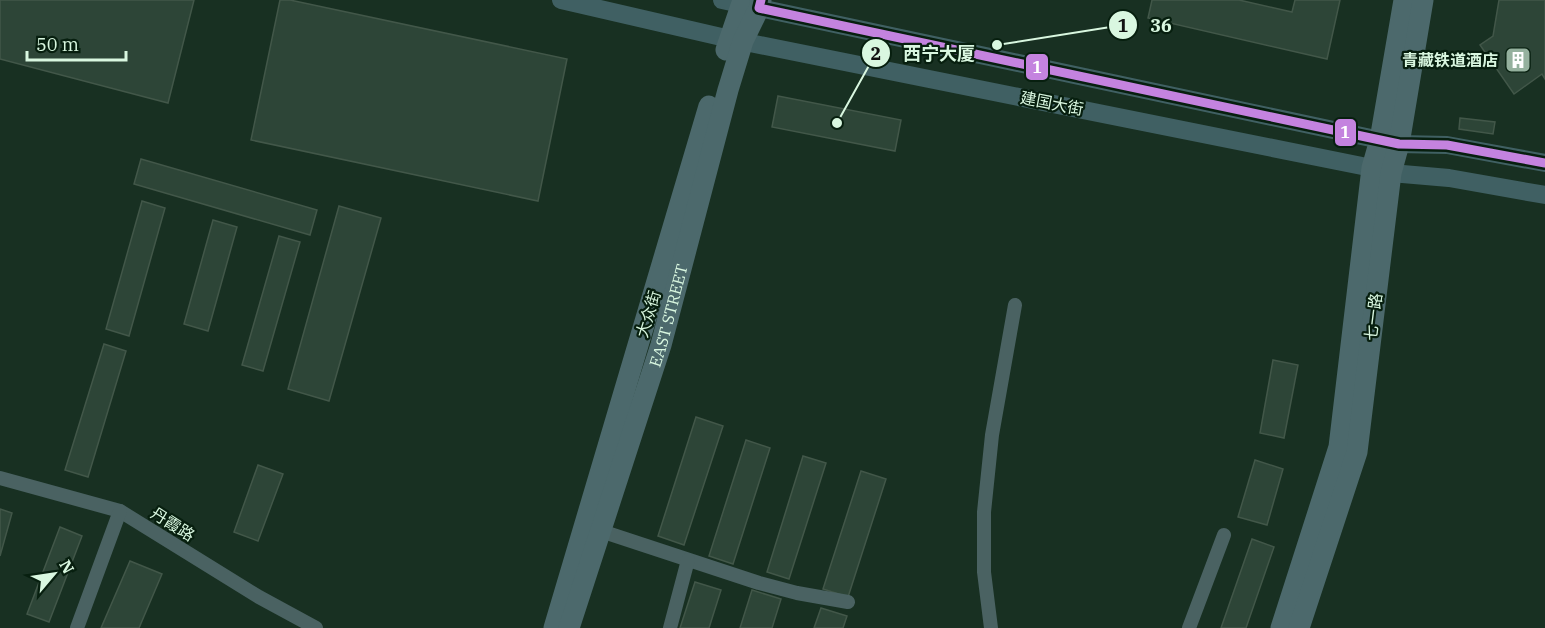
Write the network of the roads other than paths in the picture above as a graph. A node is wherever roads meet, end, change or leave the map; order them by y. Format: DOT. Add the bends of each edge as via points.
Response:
graph roads {
  1 [pos="561,0"];
  2 [pos="1404,0"];
  3 [pos="1423,0"];
  4 [pos="745,3"];
  5 [pos="736,40"];
  6 [pos="1390,142"];
  7 [pos="1545,162"];
  8 [pos="1381,170"];
  9 [pos="1545,195"];
  10 [pos="1015,305"];
  11 [pos="0,478"];
  12 [pos="120,511"];
  13 [pos="601,531"];
  14 [pos="1224,535"];
  15 [pos="688,560"];
  16 [pos="848,602"];
  17 [pos="76,628"];
  18 [pos="316,628"];
  19 [pos="554,628"];
  20 [pos="569,628"];
  21 [pos="670,628"];
  22 [pos="991,628"];
  23 [pos="1189,628"];
  24 [pos="1281,628"];
  25 [pos="1299,628"];
  1 -- 5 [label="street, 建国大街"];
  2 -- 6 [label="main road, 七一路"];
  3 -- 6 [label="main road, 七一路"];
  4 -- 5 [label="main road, EAST STREET"];
  4 -- 6 [label="street, 建国大街"];
  5 -- 8 [label="street, 建国大街"];
  5 -- 13 [label="main road, EAST STREET" via="728,90 661,345"];
  5 -- 19 [label="main road, 大众街"];
  6 -- 7 [label="street, 建国大街" via="1448,145"];
  6 -- 8 [label="main road, 七一路"];
  8 -- 9 [label="street, 建国大街"];
  8 -- 24 [label="main road, 七一路" via="1339,447"];
  8 -- 25 [label="main road, 七一路" via="1357,452"];
  10 -- 22 [label="street" via="992,435 984,512 984,572"];
  11 -- 12 [label="street, 丹霞路"];
  12 -- 17 [label="street"];
  12 -- 18 [label="street, 丹霞路"];
  13 -- 15 [label="street"];
  13 -- 20 [label="main road, EAST STREET"];
  14 -- 23 [label="street"];
  15 -- 16 [label="street" via="797,593"];
  15 -- 21 [label="street"];
}
